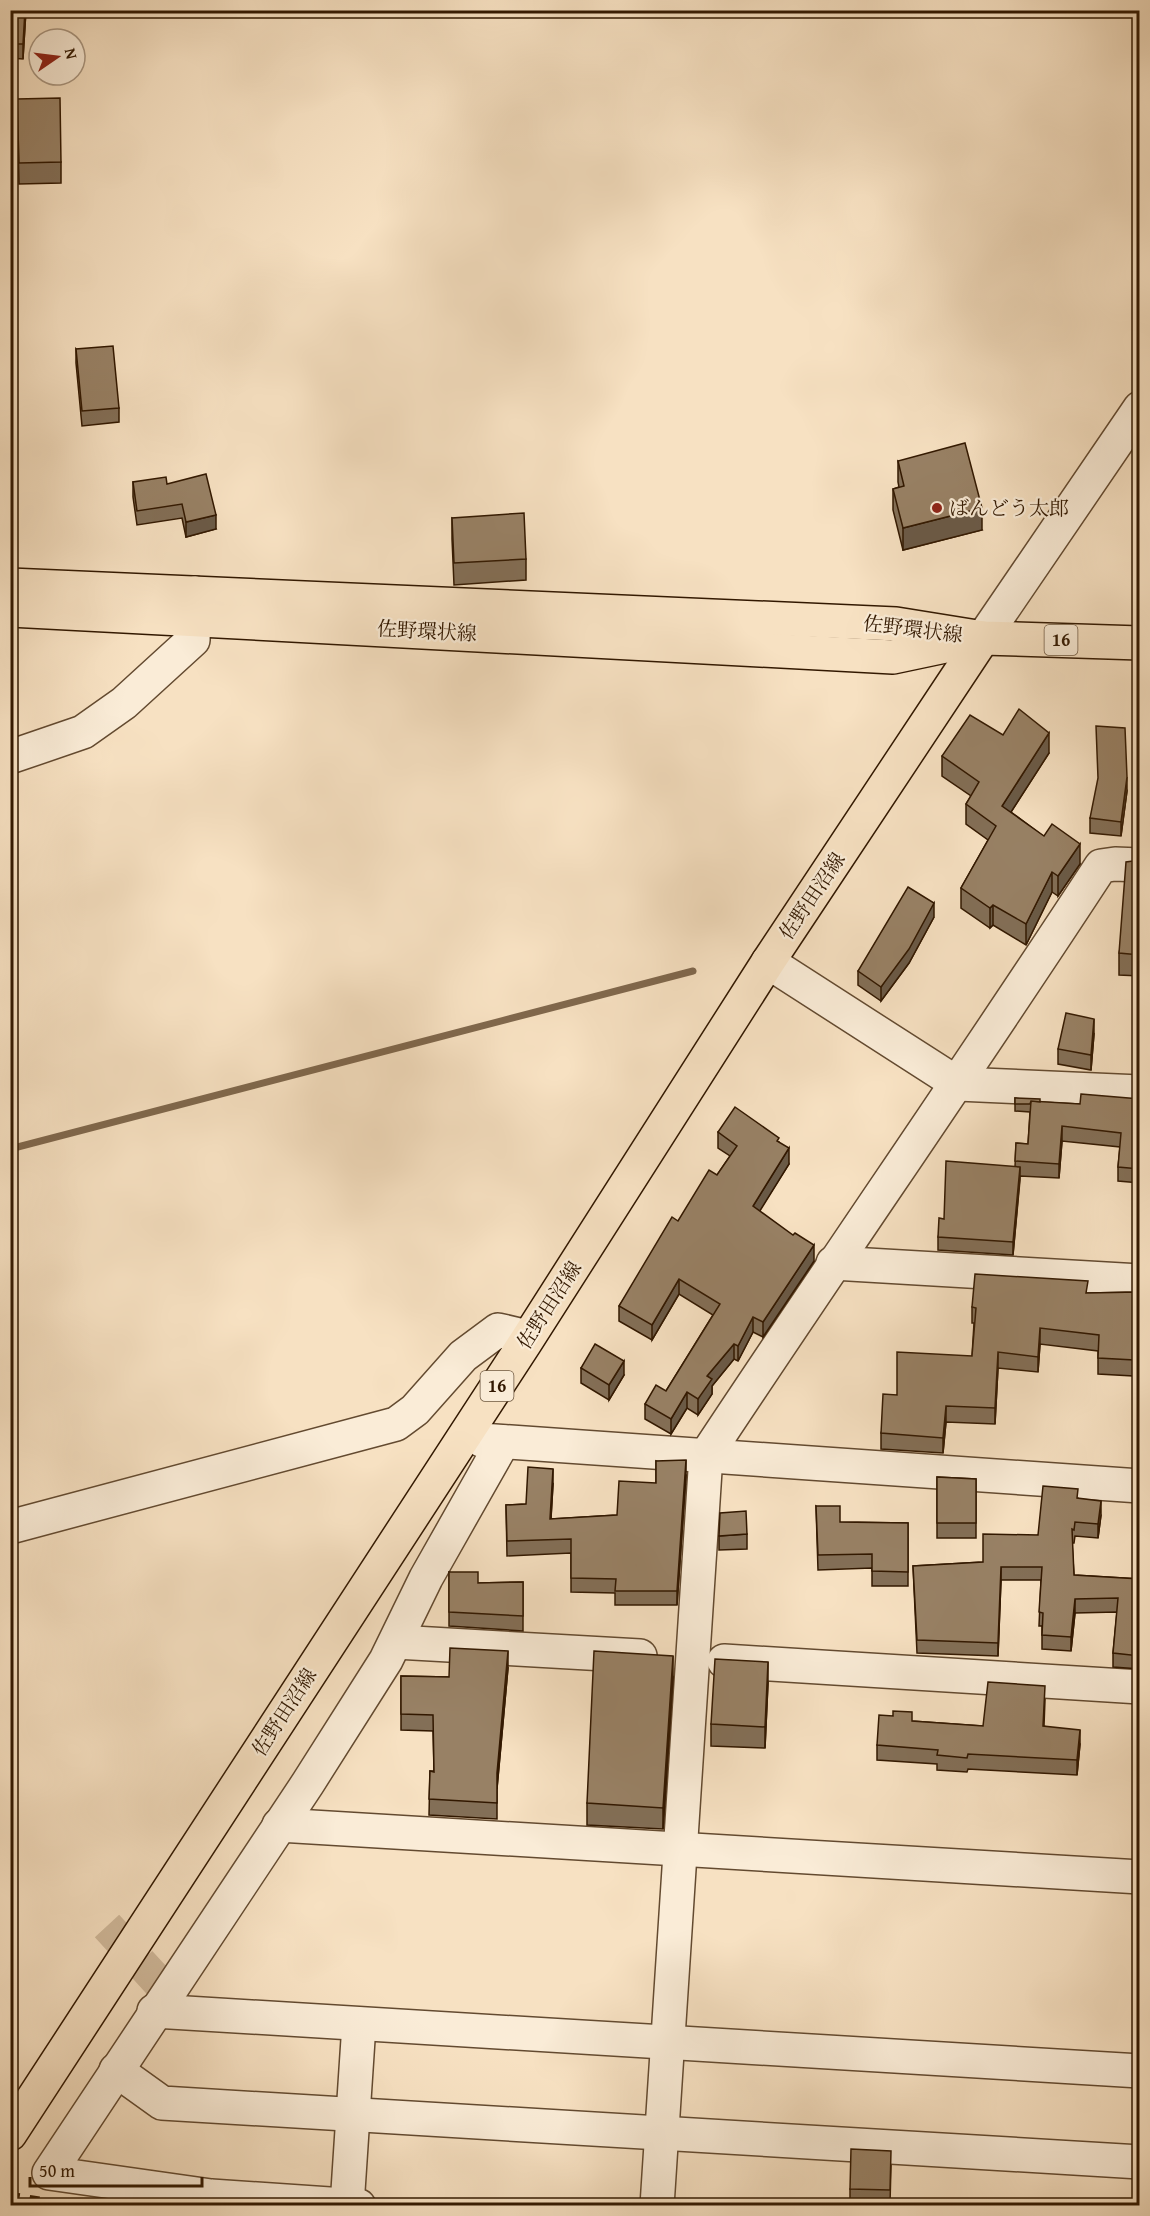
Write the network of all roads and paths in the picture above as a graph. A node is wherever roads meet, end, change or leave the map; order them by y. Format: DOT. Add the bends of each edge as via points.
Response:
graph roads {
  1 [pos="1140,408"];
  2 [pos="10,585"];
  3 [pos="195,606"];
  4 [pos="10,610"];
  5 [pos="983,638"];
  6 [pos="1140,643"];
  7 [pos="10,757"];
  8 [pos="1140,865"];
  9 [pos="768,962"];
  10 [pos="958,1084"];
  11 [pos="1140,1092"];
  12 [pos="833,1263"];
  13 [pos="1140,1281"];
  14 [pos="528,1337"];
  15 [pos="461,1439"];
  16 [pos="503,1442"];
  17 [pos="706,1454"];
  18 [pos="1140,1486"];
  19 [pos="10,1527"];
  20 [pos="396,1642"];
  21 [pos="692,1660"];
  22 [pos="1140,1687"];
  23 [pos="279,1826"];
  24 [pos="680,1850"];
  25 [pos="1140,1877"];
  26 [pos="161,1996"];
  27 [pos="359,2024"];
  28 [pos="668,2042"];
  29 [pos="116,2070"];
  30 [pos="1140,2071"];
  31 [pos="353,2114"];
  32 [pos="662,2133"];
  33 [pos="10,2134"];
  34 [pos="1140,2162"];
  35 [pos="351,2205"];
  36 [pos="657,2205"];
  1 -- 5 [label="street"];
  2 -- 3 [label="main road, 佐野環状線"];
  3 -- 4 [label="main road, 佐野環状線"];
  3 -- 5 [label="main road, 佐野環状線" via="893,657"];
  3 -- 7 [label="street" via="193,640 124,703 82,732"];
  5 -- 6 [label="main road, 16"];
  5 -- 9 [label="main road, 佐野田沼線 / 16"];
  8 -- 10 [label="street" via="1101,867"];
  9 -- 10 [label="street"];
  9 -- 14 [label="main road, 佐野田沼線 / 16"];
  10 -- 11 [label="street"];
  10 -- 12 [label="street"];
  12 -- 13 [label="street"];
  12 -- 17 [label="street"];
  14 -- 15 [label="main road, 佐野田沼線 / 16"];
  14 -- 19 [label="street" via="498,1330 463,1356 415,1410 396,1424"];
  15 -- 16 [label="street"];
  15 -- 33 [label="main road, 佐野田沼線 / 16"];
  16 -- 17 [label="street"];
  16 -- 20 [label="street" via="426,1578"];
  17 -- 18 [label="street"];
  17 -- 21 [label="street"];
  20 -- 21 [label="street"];
  20 -- 23 [label="street"];
  21 -- 22 [label="street"];
  21 -- 24 [label="street"];
  23 -- 24 [label="street"];
  23 -- 26 [label="street"];
  24 -- 25 [label="street"];
  24 -- 28 [label="street"];
  26 -- 27 [label="street"];
  26 -- 29 [label="street"];
  27 -- 28 [label="street"];
  27 -- 31 [label="street"];
  28 -- 30 [label="street"];
  28 -- 32 [label="street"];
  29 -- 31 [label="street" via="162,2103"];
  29 -- 35 [label="street" via="49,2173 211,2196"];
  31 -- 32 [label="street"];
  31 -- 35 [label="street"];
  32 -- 34 [label="street"];
  32 -- 36 [label="street"];
}
